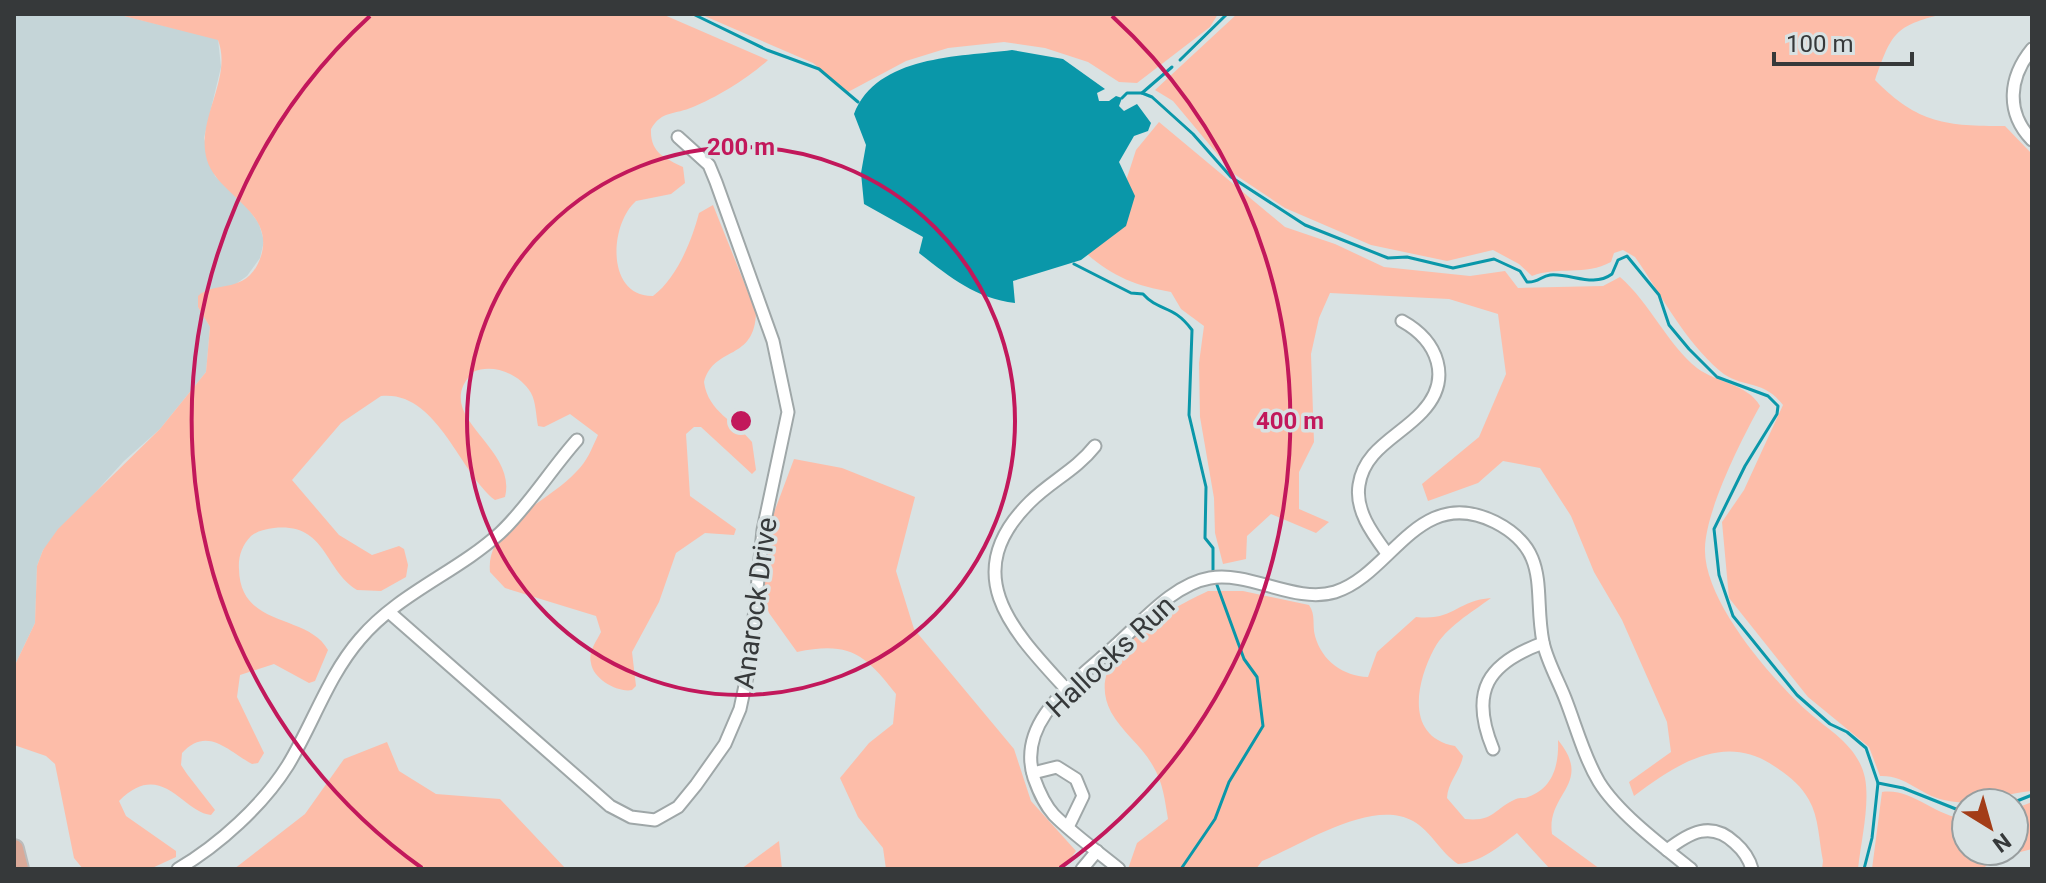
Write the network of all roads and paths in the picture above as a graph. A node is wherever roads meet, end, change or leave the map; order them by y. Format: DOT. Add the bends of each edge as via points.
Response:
graph roads {
  1 [pos="2032,49"];
  2 [pos="678,137"];
  3 [pos="2032,140"];
  4 [pos="1402,321"];
  5 [pos="577,440"];
  6 [pos="1095,446"];
  7 [pos="1386,552"];
  8 [pos="389,612"];
  9 [pos="1543,643"];
  10 [pos="1067,690"];
  11 [pos="1493,749"];
  12 [pos="1033,773"];
  13 [pos="1068,827"];
  14 [pos="14,849"];
  15 [pos="1667,850"];
  16 [pos="1097,851"];
  17 [pos="19,869"];
  18 [pos="178,869"];
  19 [pos="1082,869"];
  20 [pos="1119,869"];
  21 [pos="1691,869"];
  22 [pos="1752,869"];
  1 -- 3 [label="street" via="2013,79 2012,93 2018,121"];
  2 -- 8 [label="street, Anarock Drive" via="709,165 716,182 773,341 788,412 763,530 749,667 725,744 678,807 655,820 631,817 588,788"];
  4 -- 7 [label="street" via="1434,348 1439,380 1421,414 1367,461 1360,479 1362,510"];
  5 -- 8 [label="street" via="499,533"];
  6 -- 10 [label="street" via="1080,465 1015,518 995,568 997,598 1011,626"];
  7 -- 9 [label="street, Hallocks Run" via="1436,518 1471,515 1499,524 1526,547 1537,568"];
  7 -- 10 [label="street, Hallocks Run" via="1370,569 1330,593 1231,579 1201,580 1158,608"];
  8 -- 18 [label="street" via="346,660 267,794"];
  9 -- 11 [label="street" via="1509,656 1492,672 1484,726"];
  9 -- 15 [label="street, Hallocks Run" via="1601,786"];
  10 -- 12 [label="street, Hallocks Run" via="1035,730 1030,751"];
  12 -- 13 [label="street, Hallocks Run" via="1047,806"];
  12 -- 13 [label="street" via="1057,767 1076,779 1083,796"];
  13 -- 16 [label="street, Hallocks Run"];
  14 -- 17 [label="main road"];
  15 -- 21 [label="street, Hallocks Run"];
  15 -- 22 [label="street" via="1692,833 1716,831 1741,848"];
  16 -- 19 [label="street"];
  16 -- 20 [label="street, Hallocks Run"];
}
